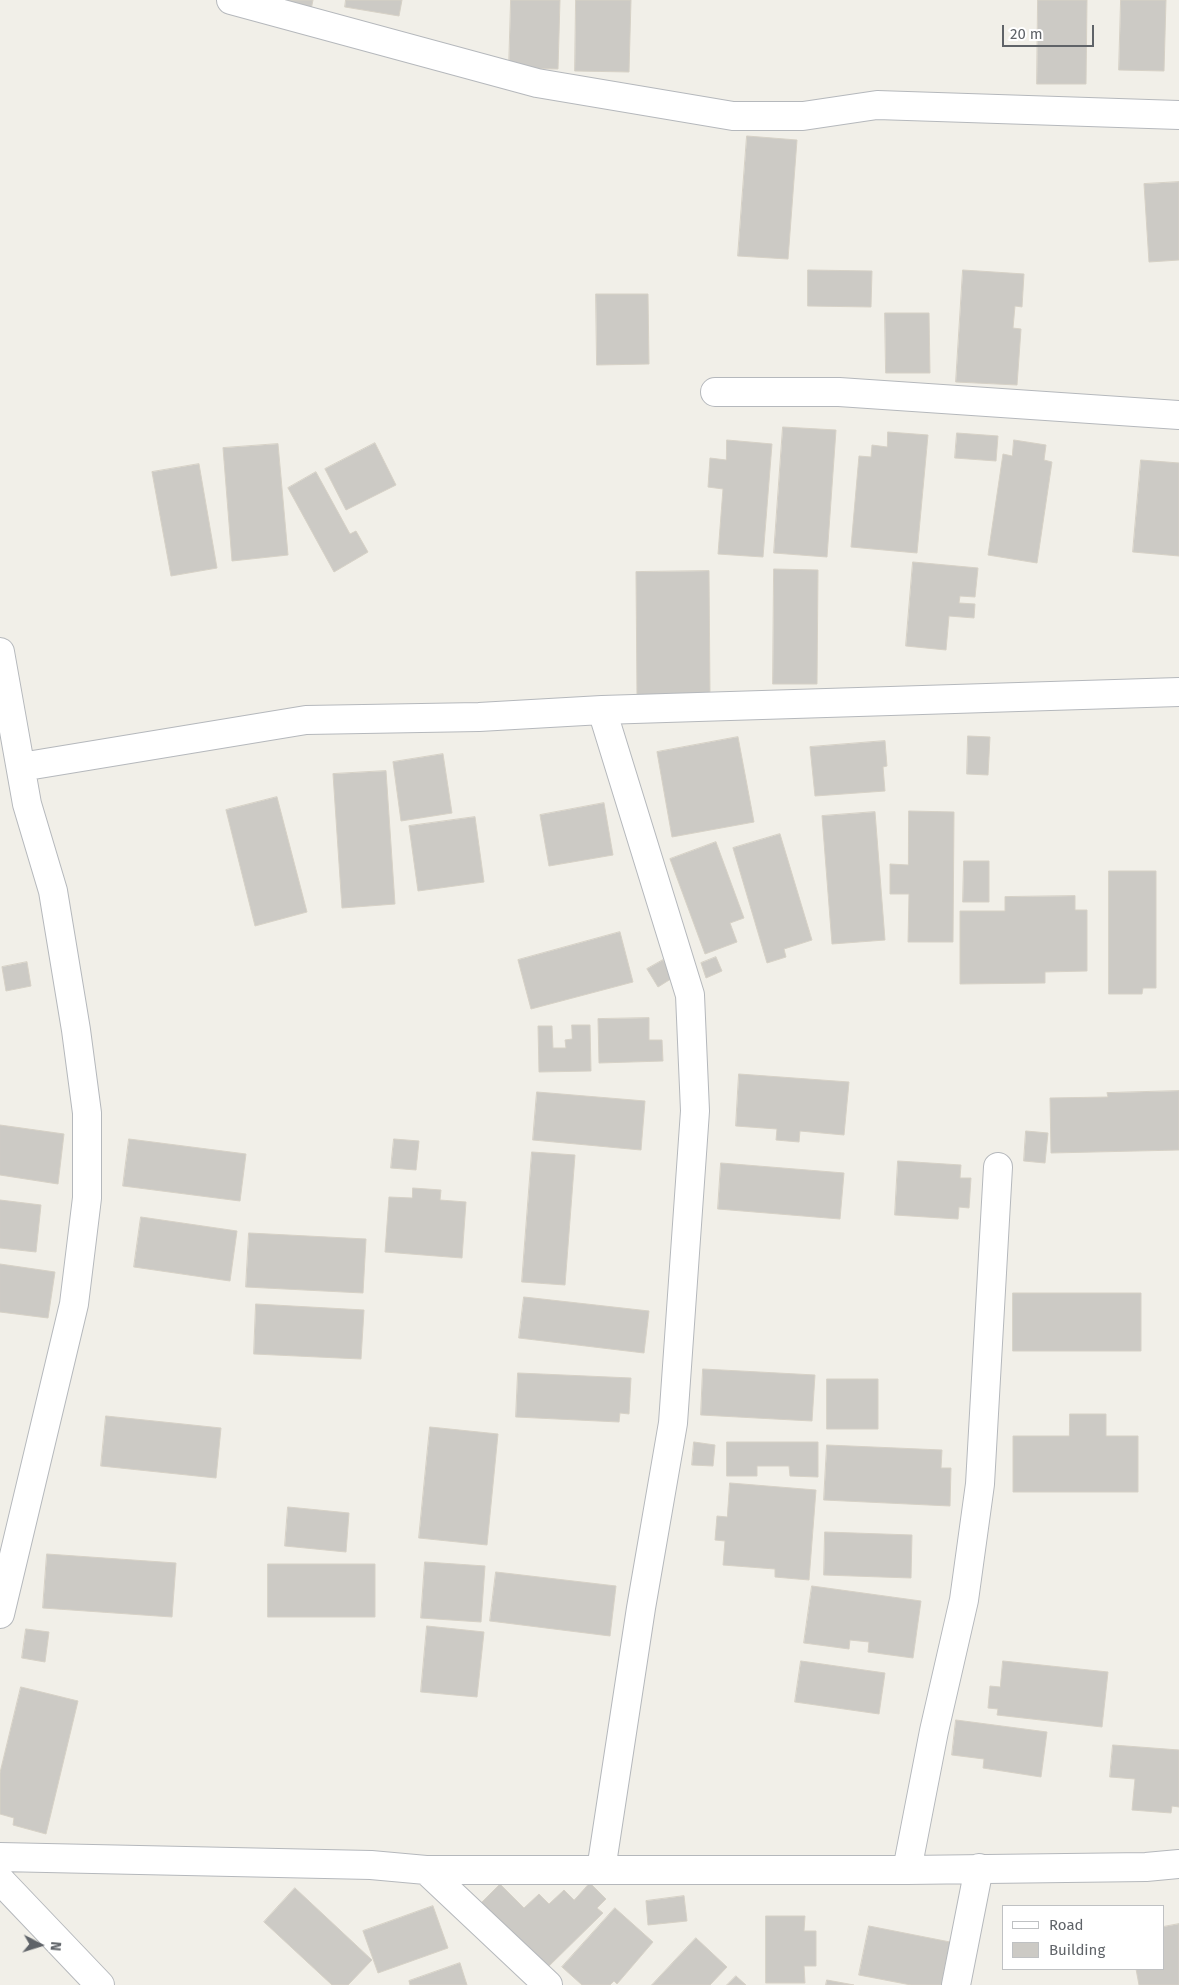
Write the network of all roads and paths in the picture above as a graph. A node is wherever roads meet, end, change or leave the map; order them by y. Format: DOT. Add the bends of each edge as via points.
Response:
graph roads {
  1 [pos="230,0"];
  2 [pos="1179,115"];
  3 [pos="715,392"];
  4 [pos="1179,415"];
  5 [pos="0,652"];
  6 [pos="1179,692"];
  7 [pos="602,710"];
  8 [pos="21,767"];
  9 [pos="998,1167"];
  10 [pos="0,1614"];
  11 [pos="0,1858"];
  12 [pos="1179,1864"];
  13 [pos="979,1868"];
  14 [pos="426,1870"];
  15 [pos="601,1870"];
  16 [pos="908,1870"];
  17 [pos="0,1880"];
  18 [pos="100,1985"];
  19 [pos="548,1985"];
  20 [pos="956,1985"];
  1 -- 2 [label="street" via="537,83 733,116 803,116 877,104"];
  3 -- 4 [label="street" via="839,392"];
  5 -- 8 [label="street"];
  6 -- 7 [label="street"];
  7 -- 8 [label="street" via="479,717 306,720"];
  7 -- 15 [label="street" via="690,995 695,1111 673,1422 640,1608"];
  8 -- 10 [label="street" via="27,804 54,891 76,1030 87,1113 87,1198 74,1304"];
  9 -- 16 [label="street" via="980,1484 964,1600 934,1731"];
  11 -- 14 [label="street" via="371,1865"];
  12 -- 13 [label="street"];
  13 -- 16 [label="street"];
  13 -- 20 [label="street"];
  14 -- 15 [label="street"];
  14 -- 19 [label="street"];
  15 -- 16 [label="street"];
  17 -- 18 [label="street"];
}
